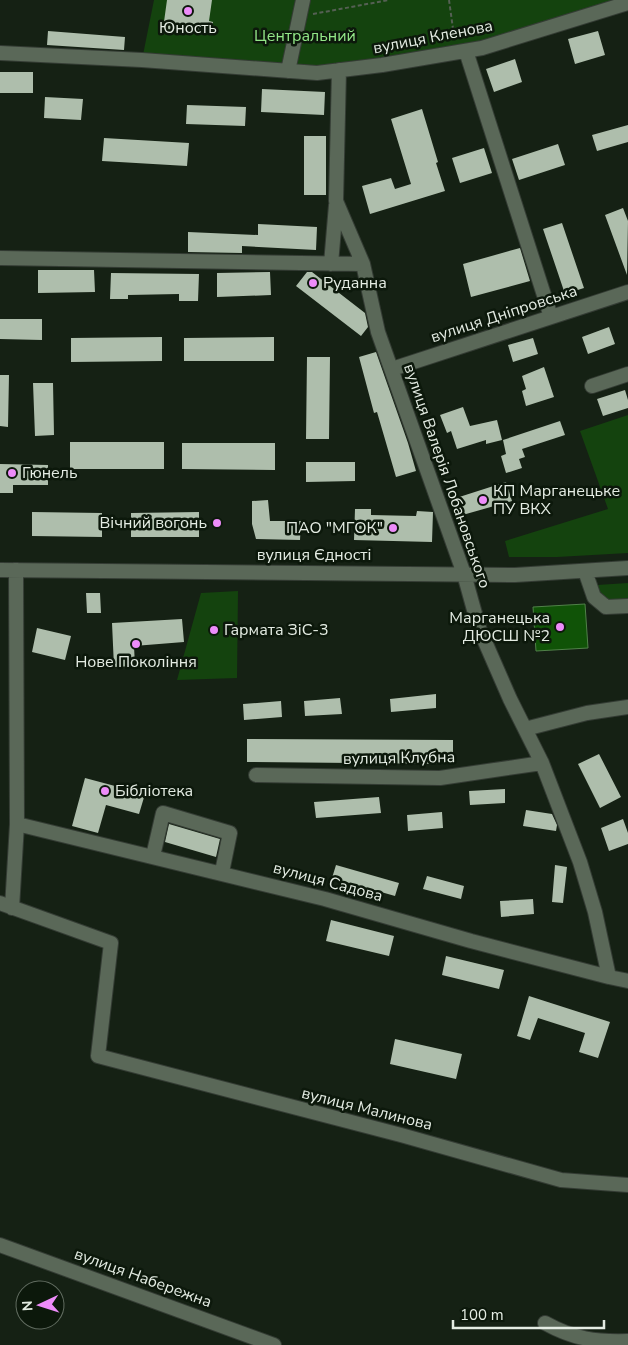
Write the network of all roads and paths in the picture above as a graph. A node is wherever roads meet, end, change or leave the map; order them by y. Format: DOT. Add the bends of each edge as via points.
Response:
graph roads {
  1 [pos="303,0"];
  2 [pos="389,0"];
  3 [pos="449,0"];
  4 [pos="628,3"];
  5 [pos="300,16"];
  6 [pos="454,36"];
  7 [pos="466,51"];
  8 [pos="0,53"];
  9 [pos="339,70"];
  10 [pos="288,71"];
  11 [pos="336,201"];
  12 [pos="0,258"];
  13 [pos="331,264"];
  14 [pos="363,264"];
  15 [pos="628,292"];
  16 [pos="551,317"];
  17 [pos="392,369"];
  18 [pos="628,374"];
  19 [pos="592,386"];
  20 [pos="628,568"];
  21 [pos="0,570"];
  22 [pos="16,570"];
  23 [pos="585,571"];
  24 [pos="464,574"];
  25 [pos="628,606"];
  26 [pos="628,707"];
  27 [pos="525,729"];
  28 [pos="542,763"];
  29 [pos="256,775"];
  30 [pos="17,824"];
  31 [pos="153,856"];
  32 [pos="222,872"];
  33 [pos="6,905"];
  34 [pos="609,977"];
  35 [pos="628,981"];
  36 [pos="628,1185"];
  37 [pos="0,1245"];
  38 [pos="545,1323"];
  39 [pos="628,1341"];
  40 [pos="274,1345"];
  1 -- 5 [label="street"];
  2 -- 5 [label="path"];
  3 -- 6 [label="path"];
  4 -- 7 [label="street, вулиця Кленова"];
  5 -- 10 [label="street"];
  7 -- 9 [label="street, вулиця Кленова"];
  7 -- 16 [label="street"];
  8 -- 10 [label="street, вулиця Кленова"];
  9 -- 10 [label="street, вулиця Кленова" via="317,73"];
  9 -- 11 [label="street"];
  11 -- 13 [label="street"];
  11 -- 14 [label="street, вулиця Валерія Лобановського"];
  12 -- 13 [label="street"];
  13 -- 14 [label="street"];
  14 -- 17 [label="street, вулиця Валерія Лобановського" via="378,332"];
  15 -- 16 [label="street, вулиця Дніпровська"];
  16 -- 17 [label="street, вулиця Дніпровська"];
  17 -- 24 [label="street, вулиця Валерія Лобановського"];
  18 -- 19 [label="street"];
  20 -- 23 [label="street, вулиця Єдності"];
  21 -- 22 [label="street, вулиця Єдності"];
  22 -- 24 [label="street, вулиця Єдності"];
  22 -- 30 [label="street"];
  23 -- 24 [label="street, вулиця Єдності"];
  23 -- 25 [label="street" via="594,597 606,607"];
  24 -- 27 [label="street, вулиця Валерія Лобановського" via="479,628"];
  26 -- 27 [label="street" via="587,713"];
  27 -- 28 [label="street, вулиця Валерія Лобановського"];
  28 -- 29 [label="street, вулиця Клубна" via="440,778"];
  28 -- 34 [label="street, вулиця Валерія Лобановського" via="580,862"];
  30 -- 31 [label="street, вулиця Садова"];
  30 -- 33 [label="street"];
  31 -- 32 [label="street, вулиця Садова"];
  31 -- 32 [label="street" via="163,813 230,833"];
  32 -- 34 [label="street, вулиця Садова"];
  33 -- 36 [label="street, вулиця Малинова" via="111,943 98,1056 561,1180"];
  34 -- 35 [label="street, вулиця Садова"];
  37 -- 40 [label="street, вулиця Набережна"];
  38 -- 39 [label="street" via="584,1340"];
}
